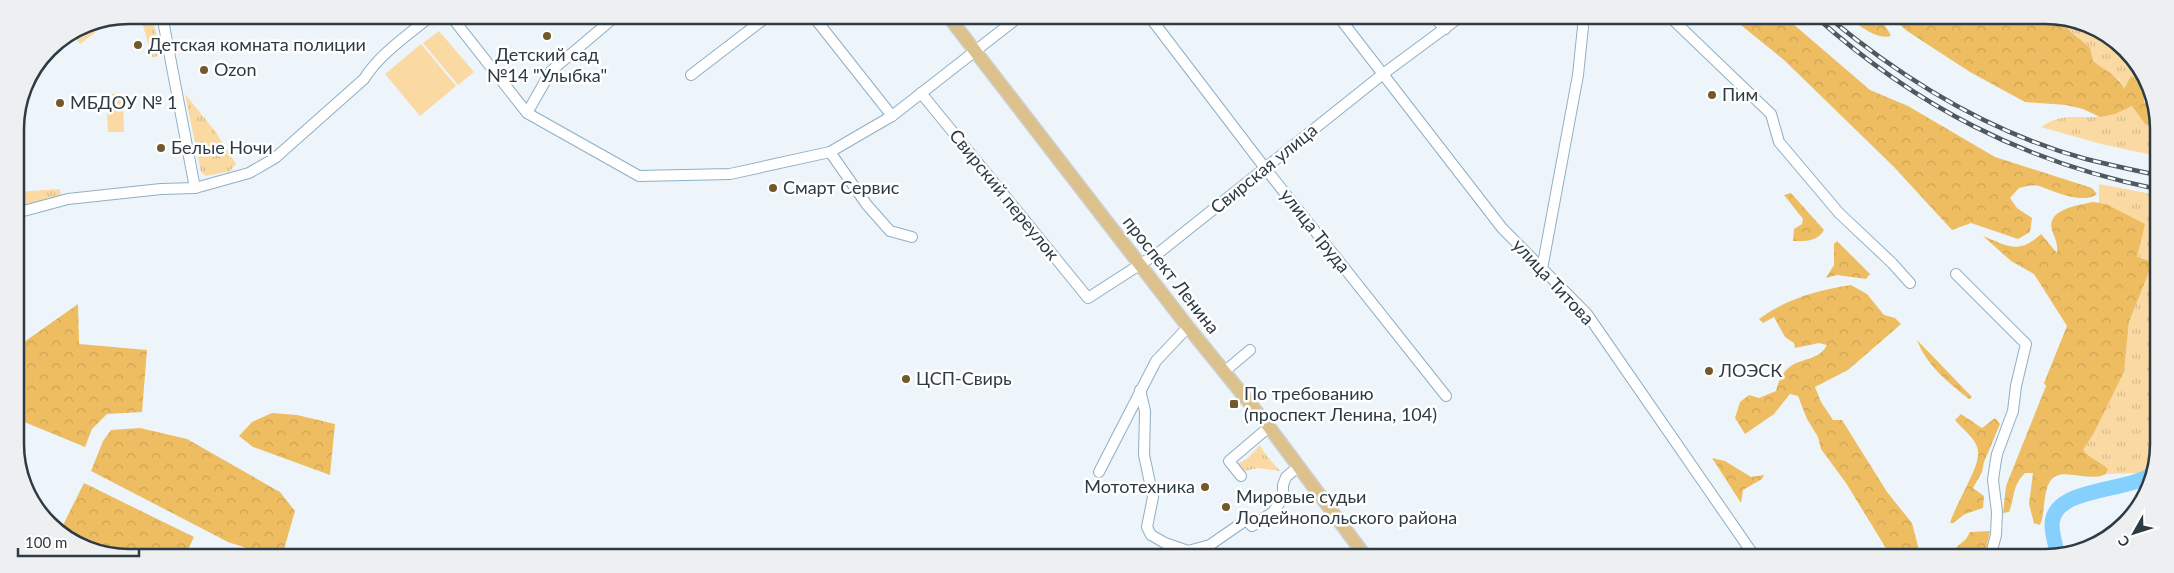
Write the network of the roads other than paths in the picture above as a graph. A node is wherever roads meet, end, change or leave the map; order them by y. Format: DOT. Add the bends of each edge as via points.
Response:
graph roads {
  1 [pos="164,24"];
  2 [pos="421,24"];
  3 [pos="457,24"];
  4 [pos="606,24"];
  5 [pos="758,24"];
  6 [pos="819,24"];
  7 [pos="954,24"];
  8 [pos="1009,24"];
  9 [pos="1155,24"];
  10 [pos="1344,24"];
  11 [pos="1438,24"];
  12 [pos="1450,24"];
  13 [pos="1583,24"];
  14 [pos="1677,24"];
  15 [pos="1441,32"];
  16 [pos="974,50"];
  17 [pos="1383,74"];
  18 [pos="691,75"];
  19 [pos="921,93"];
  20 [pos="527,113"];
  21 [pos="892,116"];
  22 [pos="830,152"];
  23 [pos="1265,168"];
  24 [pos="195,188"];
  25 [pos="24,211"];
  26 [pos="912,237"];
  27 [pos="1140,265"];
  28 [pos="1542,269"];
  29 [pos="1956,274"];
  30 [pos="1910,283"];
  31 [pos="1088,298"];
  32 [pos="1188,327"];
  33 [pos="1250,350"];
  34 [pos="1225,371"];
  35 [pos="1140,390"];
  36 [pos="1446,396"];
  37 [pos="1269,427"];
  38 [pos="1299,466"];
  39 [pos="1099,472"];
  40 [pos="1241,476"];
  41 [pos="1182,549"];
  42 [pos="1195,549"];
  43 [pos="1360,549"];
  44 [pos="1749,549"];
  45 [pos="1992,549"];
  1 -- 24 [label="street"];
  2 -- 24 [label="street" via="275,158 249,173"];
  3 -- 20 [label="street"];
  4 -- 20 [label="street" via="551,70"];
  5 -- 18 [label="street"];
  6 -- 21 [label="street"];
  7 -- 16 [label="main road, проспект Ленина"];
  8 -- 16 [label="street"];
  9 -- 23 [label="street, улица Труда"];
  10 -- 17 [label="street, улица Титова"];
  11 -- 15 [label="street"];
  12 -- 15 [label="street, Свирская улица"];
  13 -- 28 [label="street" via="1576,84"];
  14 -- 30 [label="street" via="1771,114 1779,142 1839,213"];
  15 -- 17 [label="street, Свирская улица"];
  16 -- 19 [label="street"];
  16 -- 27 [label="main road, проспект Ленина"];
  17 -- 23 [label="street, Свирская улица"];
  17 -- 28 [label="street, улица Титова" via="1502,228"];
  19 -- 21 [label="street"];
  19 -- 31 [label="street, Свирский переулок"];
  20 -- 22 [label="street" via="639,176 730,174"];
  21 -- 22 [label="street"];
  22 -- 26 [label="street" via="867,205 890,231"];
  23 -- 27 [label="street, Свирская улица" via="1161,252"];
  23 -- 36 [label="street, улица Труда"];
  24 -- 25 [label="street" via="68,199"];
  27 -- 31 [label="street, Свирская улица"];
  27 -- 32 [label="main road, проспект Ленина"];
  28 -- 44 [label="street, улица Титова" via="1587,314"];
  29 -- 45 [label="street" via="2026,344 2014,410 1995,466 1993,480 1997,512"];
  32 -- 34 [label="main road, проспект Ленина"];
  32 -- 35 [label="street" via="1156,361"];
  33 -- 34 [label="street"];
  34 -- 37 [label="main road, проспект Ленина"];
  35 -- 39 [label="street"];
  35 -- 41 [label="street" via="1145,411 1144,455 1153,497 1147,528 1151,535"];
  37 -- 38 [label="main road, проспект Ленина"];
  37 -- 40 [label="street" via="1229,460"];
  38 -- 42 [label="street" via="1286,477 1283,498 1273,512 1252,526 1246,520 1210,545"];
  38 -- 43 [label="main road, проспект Ленина"];
}
